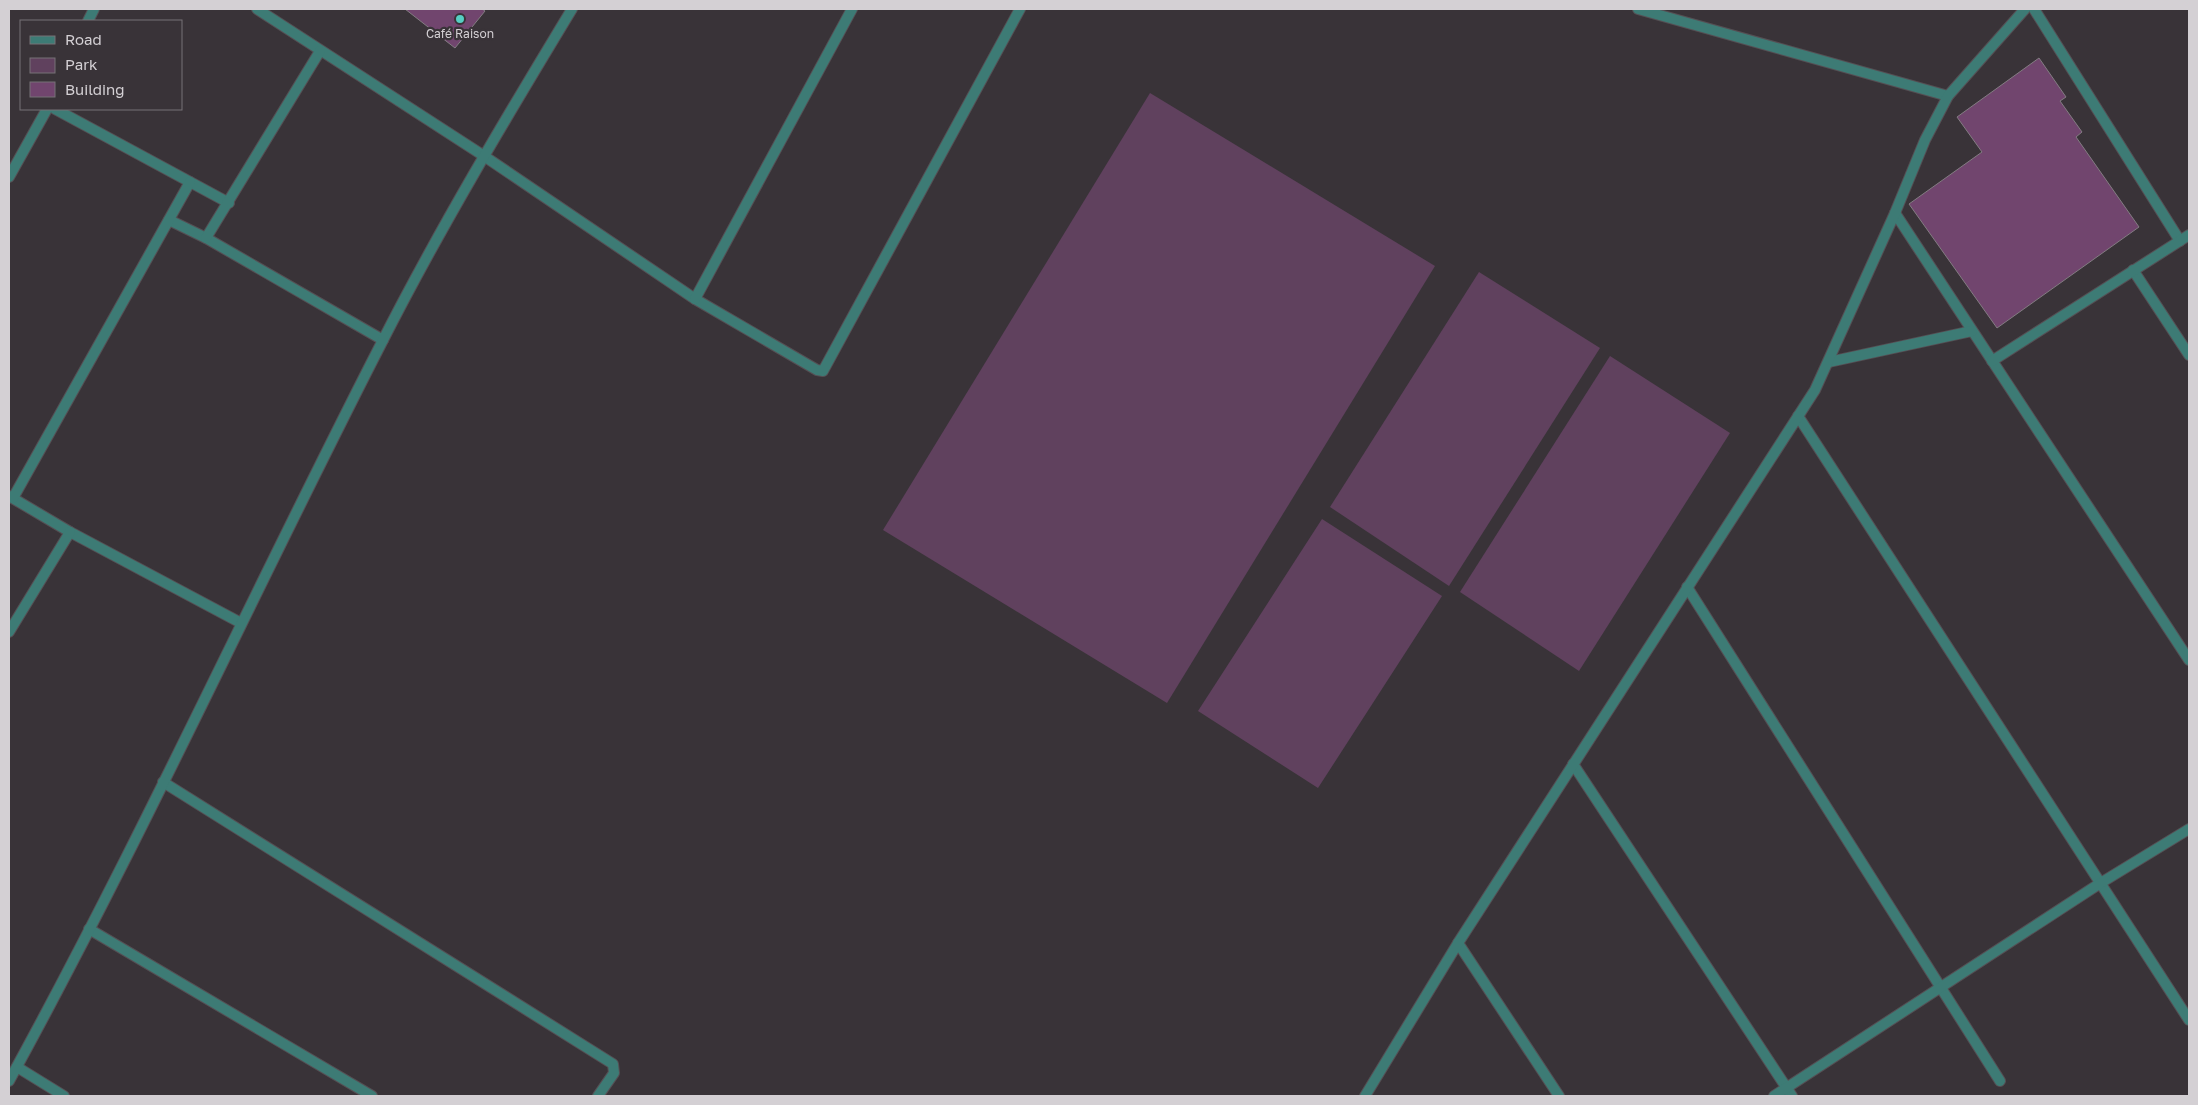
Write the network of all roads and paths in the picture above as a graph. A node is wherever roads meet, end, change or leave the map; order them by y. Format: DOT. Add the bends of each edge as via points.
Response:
graph roads {
  1 [pos="257,9"];
  2 [pos="572,9"];
  3 [pos="852,9"];
  4 [pos="1020,9"];
  5 [pos="1638,9"];
  6 [pos="2025,9"];
  7 [pos="2034,9"];
  8 [pos="320,51"];
  9 [pos="1948,96"];
  10 [pos="46,110"];
  11 [pos="57,110"];
  12 [pos="484,156"];
  13 [pos="9,177"];
  14 [pos="190,182"];
  15 [pos="229,203"];
  16 [pos="1894,213"];
  17 [pos="169,220"];
  18 [pos="2189,235"];
  19 [pos="206,238"];
  20 [pos="2180,241"];
  21 [pos="2133,270"];
  22 [pos="695,299"];
  23 [pos="1972,331"];
  24 [pos="383,340"];
  25 [pos="2189,354"];
  26 [pos="1992,361"];
  27 [pos="1829,362"];
  28 [pos="1798,416"];
  29 [pos="11,497"];
  30 [pos="70,532"];
  31 [pos="1687,587"];
  32 [pos="241,624"];
  33 [pos="9,632"];
  34 [pos="2189,660"];
  35 [pos="1574,764"];
  36 [pos="163,782"];
  37 [pos="2189,829"];
  38 [pos="2099,884"];
  39 [pos="89,929"];
  40 [pos="1458,943"];
  41 [pos="1942,987"];
  42 [pos="2189,1020"];
  43 [pos="17,1067"];
  44 [pos="9,1081"];
  45 [pos="2000,1081"];
  46 [pos="1789,1092"];
  47 [pos="64,1096"];
  48 [pos="372,1096"];
  49 [pos="598,1096"];
  50 [pos="1365,1096"];
  51 [pos="1559,1096"];
  52 [pos="1774,1096"];
  1 -- 8 [label="street"];
  2 -- 12 [label="street"];
  3 -- 22 [label="street"];
  4 -- 22 [label="street" via="823,371"];
  5 -- 9 [label="street"];
  6 -- 9 [label="street"];
  7 -- 20 [label="street"];
  8 -- 12 [label="street"];
  8 -- 15 [label="street"];
  9 -- 16 [label="street" via="1924,140"];
  10 -- 13 [label="street"];
  11 -- 14 [label="street"];
  12 -- 22 [label="street"];
  12 -- 24 [label="street"];
  14 -- 15 [label="street"];
  14 -- 17 [label="street"];
  15 -- 19 [label="street"];
  16 -- 23 [label="street"];
  16 -- 27 [label="street"];
  17 -- 19 [label="street"];
  17 -- 29 [label="street"];
  18 -- 20 [label="street"];
  19 -- 24 [label="street"];
  20 -- 21 [label="street"];
  21 -- 25 [label="street"];
  21 -- 26 [label="street"];
  23 -- 26 [label="street"];
  23 -- 27 [label="street"];
  24 -- 32 [label="street"];
  26 -- 34 [label="street"];
  27 -- 28 [label="street"];
  28 -- 31 [label="street"];
  28 -- 38 [label="street"];
  29 -- 30 [label="street"];
  30 -- 32 [label="street"];
  30 -- 33 [label="street"];
  31 -- 35 [label="street"];
  31 -- 41 [label="street"];
  32 -- 36 [label="street"];
  35 -- 40 [label="street"];
  35 -- 46 [label="street"];
  36 -- 39 [label="street"];
  36 -- 49 [label="street" via="613,1064 614,1073"];
  37 -- 38 [label="street"];
  38 -- 41 [label="street"];
  38 -- 42 [label="street"];
  39 -- 43 [label="street"];
  39 -- 48 [label="street"];
  40 -- 50 [label="street"];
  40 -- 51 [label="street"];
  41 -- 45 [label="street"];
  41 -- 46 [label="street"];
  43 -- 44 [label="street"];
  43 -- 47 [label="street"];
  46 -- 52 [label="street"];
}
